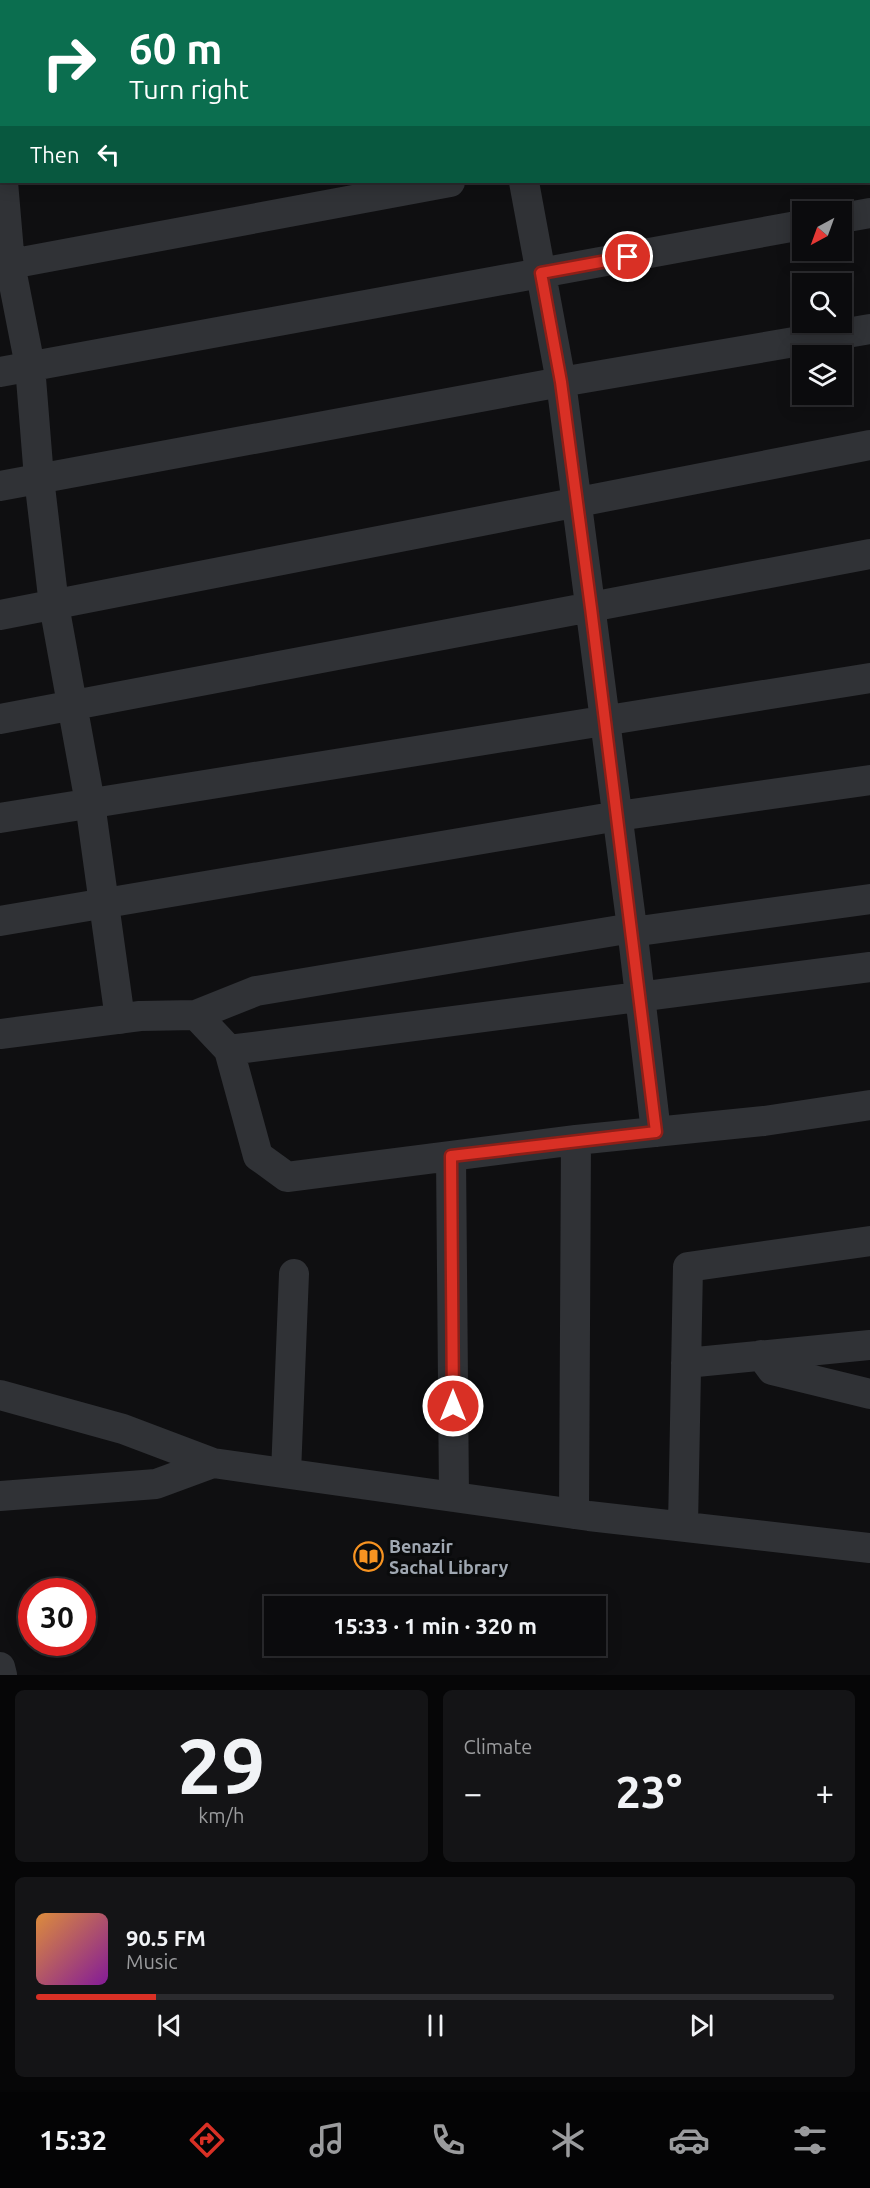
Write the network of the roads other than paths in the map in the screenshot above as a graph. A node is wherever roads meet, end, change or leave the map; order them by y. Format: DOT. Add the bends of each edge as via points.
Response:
graph roads {
  1 [pos="3,183"];
  2 [pos="445,183"];
  3 [pos="524,183"];
  4 [pos="870,213"];
  5 [pos="852,216"];
  6 [pos="792,227"];
  7 [pos="5,265"];
  8 [pos="541,273"];
  9 [pos="870,329"];
  10 [pos="30,366"];
  11 [pos="0,372"];
  12 [pos="561,382"];
  13 [pos="870,445"];
  14 [pos="39,478"];
  15 [pos="0,486"];
  16 [pos="576,503"];
  17 [pos="870,554"];
  18 [pos="54,605"];
  19 [pos="591,608"];
  20 [pos="0,615"];
  21 [pos="870,678"];
  22 [pos="74,705"];
  23 [pos="0,719"];
  24 [pos="606,722"];
  25 [pos="870,780"];
  26 [pos="90,803"];
  27 [pos="618,816"];
  28 [pos="0,818"];
  29 [pos="870,899"];
  30 [pos="104,903"];
  31 [pos="0,921"];
  32 [pos="632,930"];
  33 [pos="870,967"];
  34 [pos="640,997"];
  35 [pos="196,1015"];
  36 [pos="120,1019"];
  37 [pos="0,1034"];
  38 [pos="229,1050"];
  39 [pos="870,1105"];
  40 [pos="656,1132"];
  41 [pos="576,1140"];
  42 [pos="451,1156"];
  43 [pos="870,1241"];
  44 [pos="294,1274"];
  45 [pos="870,1345"];
  46 [pos="761,1355"];
  47 [pos="686,1363"];
  48 [pos="870,1394"];
  49 [pos="0,1395"];
  50 [pos="213,1463"];
  51 [pos="286,1473"];
  52 [pos="0,1496"];
  53 [pos="454,1497"];
  54 [pos="574,1514"];
  55 [pos="683,1526"];
  56 [pos="870,1548"];
  57 [pos="0,1667"];
  58 [pos="2,1675"];
  1 -- 7 [label="street"];
  2 -- 7 [label="street"];
  3 -- 8 [label="street"];
  4 -- 5 [label="street"];
  6 -- 8 [label="street"];
  7 -- 10 [label="street"];
  8 -- 10 [label="street"];
  8 -- 12 [label="street"];
  9 -- 12 [label="street"];
  10 -- 11 [label="street"];
  10 -- 14 [label="street"];
  12 -- 14 [label="street"];
  12 -- 16 [label="street"];
  13 -- 16 [label="street"];
  14 -- 15 [label="street"];
  14 -- 18 [label="street"];
  16 -- 18 [label="street"];
  16 -- 19 [label="street"];
  17 -- 19 [label="street"];
  18 -- 20 [label="street"];
  18 -- 22 [label="street"];
  19 -- 22 [label="street"];
  19 -- 24 [label="street"];
  21 -- 24 [label="street"];
  22 -- 23 [label="street"];
  22 -- 26 [label="street"];
  24 -- 26 [label="street"];
  24 -- 27 [label="street"];
  25 -- 27 [label="street"];
  26 -- 28 [label="street"];
  26 -- 30 [label="street"];
  27 -- 30 [label="street"];
  27 -- 32 [label="street"];
  29 -- 32 [label="street"];
  30 -- 31 [label="street"];
  30 -- 36 [label="street"];
  32 -- 34 [label="street"];
  32 -- 35 [label="street" via="256,991"];
  33 -- 34 [label="street"];
  34 -- 38 [label="street"];
  34 -- 40 [label="street"];
  35 -- 36 [label="street"];
  35 -- 38 [label="street"];
  36 -- 37 [label="street"];
  38 -- 42 [label="street" via="258,1156 287,1177"];
  39 -- 40 [label="street"];
  40 -- 41 [label="street"];
  41 -- 42 [label="street"];
  41 -- 54 [label="street"];
  42 -- 53 [label="street"];
  43 -- 47 [label="street" via="688,1267"];
  44 -- 51 [label="street"];
  45 -- 46 [label="street"];
  46 -- 47 [label="street"];
  46 -- 48 [label="street" via="772,1370"];
  47 -- 55 [label="street"];
  49 -- 50 [label="street" via="123,1429"];
  50 -- 51 [label="street"];
  50 -- 52 [label="street" via="156,1484"];
  51 -- 53 [label="street"];
  53 -- 54 [label="street"];
  54 -- 55 [label="street"];
  55 -- 56 [label="street"];
  57 -- 58 [label="street"];
}
